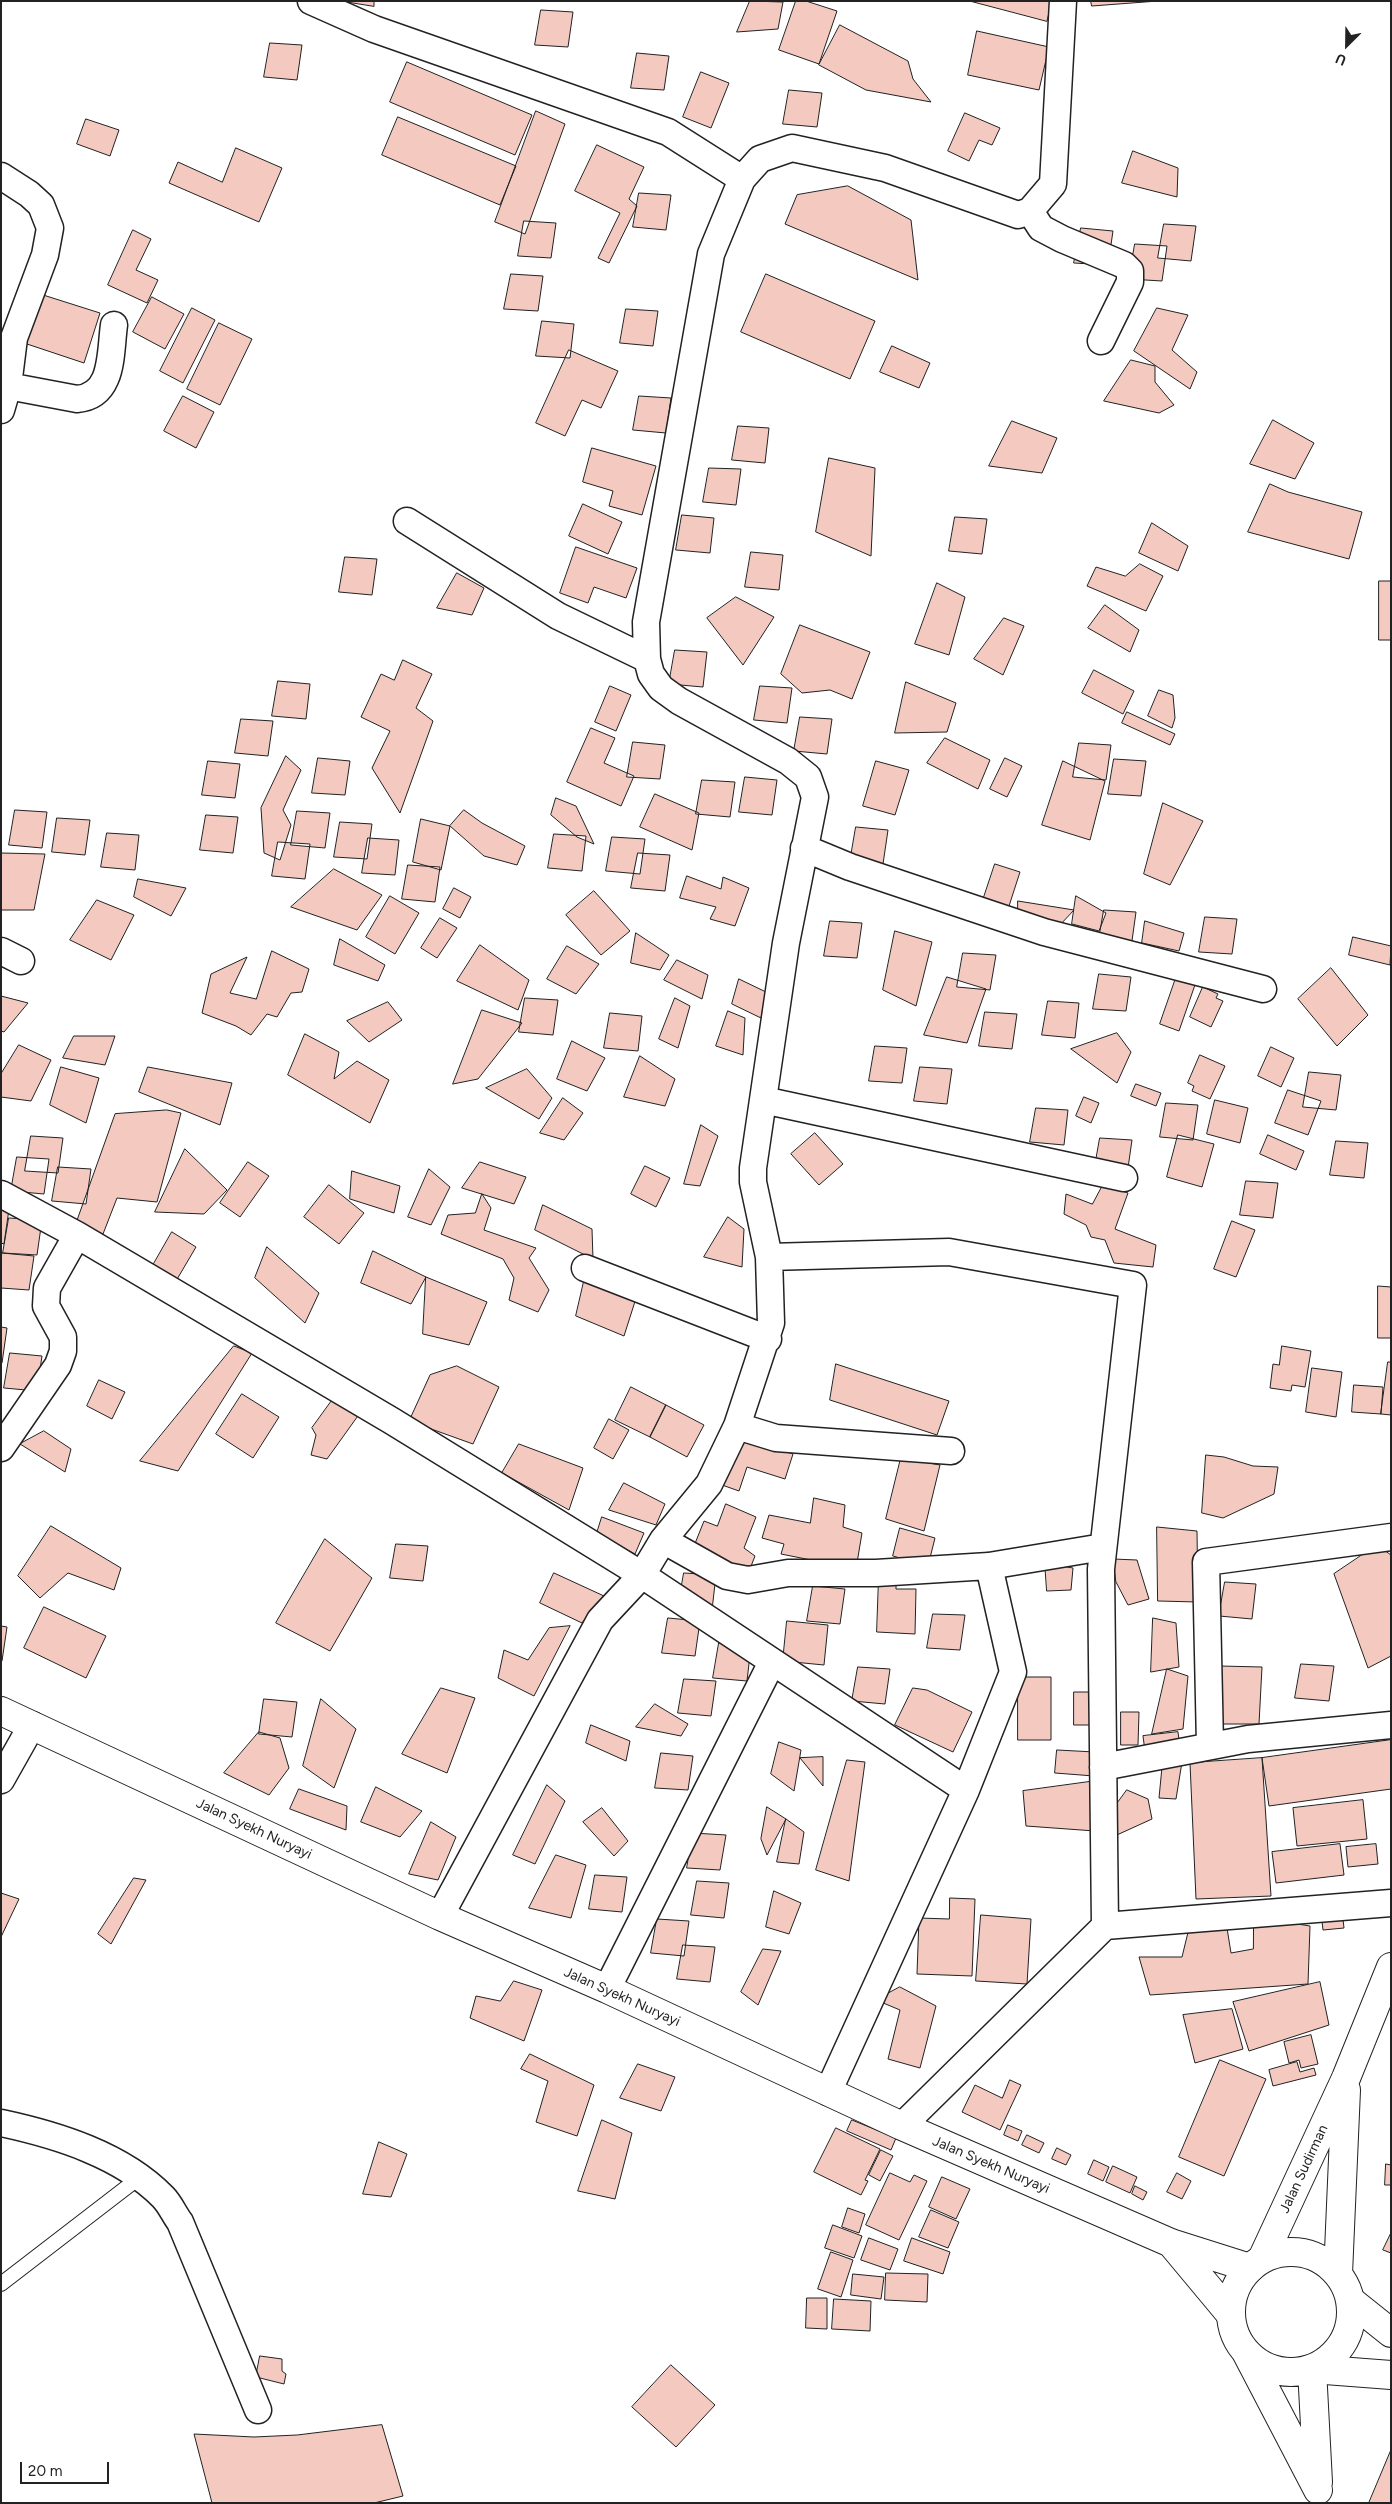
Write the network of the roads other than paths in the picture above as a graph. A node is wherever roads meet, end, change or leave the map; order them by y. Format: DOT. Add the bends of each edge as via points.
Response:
graph roads {
  1 [pos="311,1"];
  2 [pos="1063,1"];
  3 [pos="1,176"];
  4 [pos="742,179"];
  5 [pos="1030,211"];
  6 [pos="114,325"];
  7 [pos="1101,341"];
  8 [pos="5,398"];
  9 [pos="407,521"];
  10 [pos="647,659"];
  11 [pos="804,848"];
  12 [pos="1263,989"];
  13 [pos="763,1100"];
  14 [pos="1124,1178"];
  15 [pos="1,1194"];
  16 [pos="77,1235"];
  17 [pos="769,1257"];
  18 [pos="585,1268"];
  19 [pos="768,1339"];
  20 [pos="738,1426"];
  21 [pos="1,1448"];
  22 [pos="951,1451"];
  23 [pos="1391,1537"];
  24 [pos="663,1540"];
  25 [pos="1103,1547"];
  26 [pos="989,1566"];
  27 [pos="642,1575"];
  28 [pos="772,1662"];
  29 [pos="1,1711"];
  30 [pos="32,1725"];
  31 [pos="1391,1725"];
  32 [pos="1210,1745"];
  33 [pos="1103,1766"];
  34 [pos="1,1780"];
  35 [pos="966,1790"];
  36 [pos="1391,1903"];
  37 [pos="440,1916"];
  38 [pos="1105,1926"];
  39 [pos="1389,1974"];
  40 [pos="607,1989"];
  41 [pos="1346,2078"];
  42 [pos="828,2092"];
  43 [pos="1,2123"];
  44 [pos="902,2126"];
  45 [pos="140,2177"];
  46 [pos="1170,2243"];
  47 [pos="1256,2263"];
  48 [pos="1338,2274"];
  49 [pos="1,2284"];
  50 [pos="1351,2301"];
  51 [pos="1231,2315"];
  52 [pos="1391,2333"];
  53 [pos="1244,2350"];
  54 [pos="1312,2369"];
  55 [pos="1391,2375"];
  56 [pos="258,2410"];
  57 [pos="1319,2496"];
  1 -- 4 [label="street" via="374,29 668,132"];
  2 -- 5 [label="street" via="1053,184"];
  3 -- 8 [label="street" via="41,205 50,228 45,255 14,338"];
  4 -- 5 [label="street" via="760,160 792,148 885,168 1018,214"];
  4 -- 10 [label="street" via="711,254 646,622"];
  5 -- 7 [label="street" via="1042,228 1124,265 1130,271 1130,282"];
  6 -- 8 [label="street" via="107,377 99,391 77,399"];
  9 -- 10 [label="street" via="558,616"];
  10 -- 11 [label="street" via="651,674 661,688 808,777 815,798"];
  11 -- 12 [label="street" via="850,867 1044,932"];
  11 -- 13 [label="street" via="786,943"];
  13 -- 14 [label="street"];
  13 -- 17 [label="street" via="753,1182"];
  15 -- 16 [label="street"];
  16 -- 21 [label="street" via="47,1288 46,1306 63,1337 63,1351 58,1365"];
  16 -- 27 [label="street" via="392,1421"];
  17 -- 19 [label="street" via="772,1323"];
  17 -- 25 [label="street" via="949,1252 1133,1285"];
  18 -- 19 [label="street"];
  19 -- 20 [label="street"];
  20 -- 22 [label="street" via="776,1438"];
  20 -- 24 [label="street" via="709,1484"];
  23 -- 32 [label="street" via="1206,1562"];
  24 -- 26 [label="street" via="727,1576 748,1580 788,1573 876,1573"];
  24 -- 27 [label="street"];
  25 -- 26 [label="street"];
  25 -- 33 [label="street"];
  26 -- 35 [label="street" via="1013,1672"];
  27 -- 28 [label="street"];
  27 -- 37 [label="street" via="600,1620"];
  28 -- 35 [label="street"];
  28 -- 40 [label="street"];
  29 -- 30 [label="main road, Jalan Syekh Nuryayi"];
  30 -- 34 [label="street"];
  30 -- 37 [label="main road, Jalan Syekh Nuryayi"];
  31 -- 32 [label="street"];
  32 -- 33 [label="street"];
  33 -- 38 [label="street"];
  35 -- 42 [label="street"];
  36 -- 38 [label="street"];
  37 -- 40 [label="main road, Jalan Syekh Nuryayi"];
  38 -- 44 [label="street"];
  39 -- 41 [label="main road, Jalan Sudirman"];
  40 -- 42 [label="main road, Jalan Syekh Nuryayi"];
  41 -- 47 [label="main road, Jalan Sudirman"];
  41 -- 48 [label="main road, Jalan Sudirman"];
  42 -- 44 [label="main road, Jalan Syekh Nuryayi"];
  43 -- 45 [label="street" via="71,2143"];
  44 -- 46 [label="main road, Jalan Syekh Nuryayi"];
  45 -- 49 [label="lane"];
  45 -- 56 [label="street" via="164,2198 180,2222"];
  46 -- 47 [label="main road, Jalan Syekh Nuryayi"];
  46 -- 51 [label="main road"];
  47 -- 48 [label="main road" via="1278,2253 1303,2253 1326,2263"];
  47 -- 51 [label="main road" via="1238,2280 1232,2296"];
  48 -- 50 [label="main road"];
  50 -- 52 [label="main road"];
  50 -- 54 [label="main road" via="1352,2318 1339,2349"];
  51 -- 53 [label="main road" via="1235,2333"];
  53 -- 54 [label="main road" via="1275,2370"];
  53 -- 57 [label="main road"];
  54 -- 55 [label="main road"];
  54 -- 57 [label="main road"];
}
